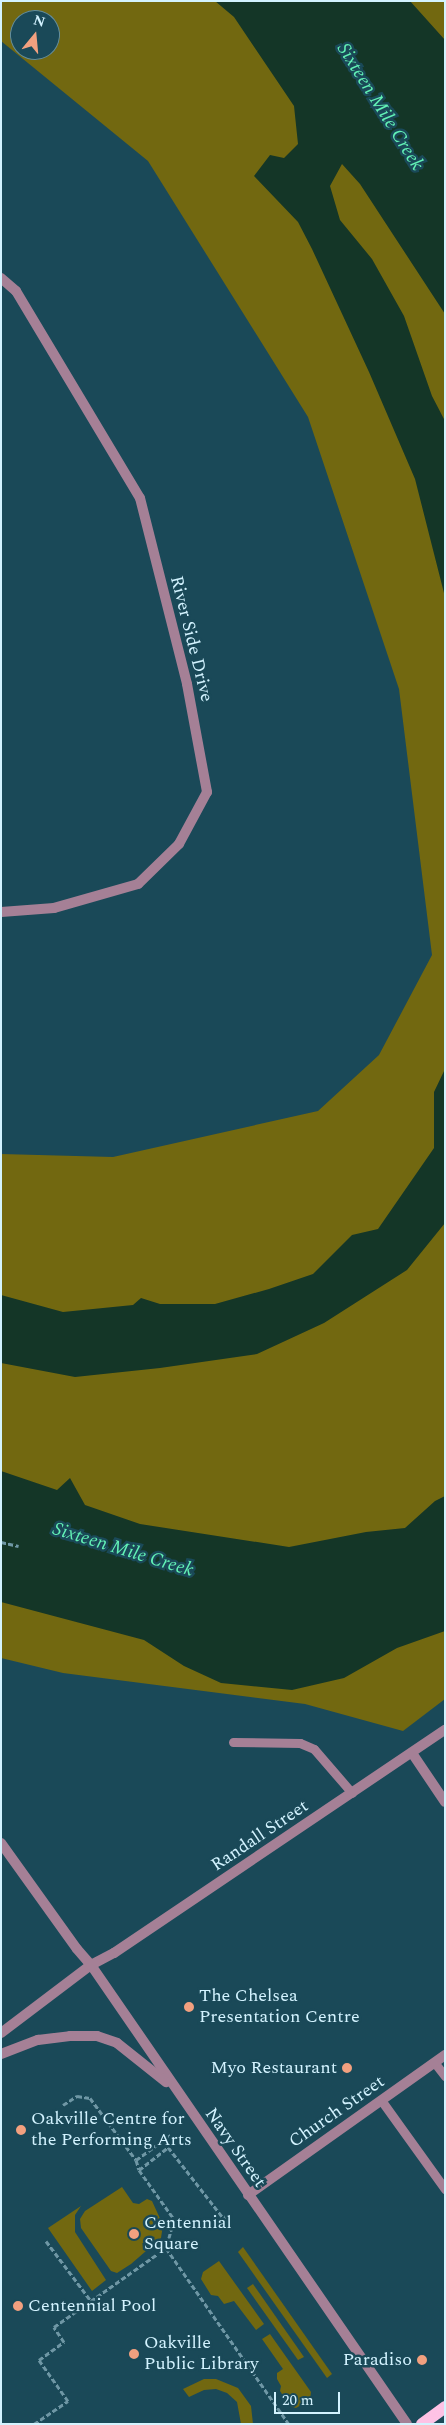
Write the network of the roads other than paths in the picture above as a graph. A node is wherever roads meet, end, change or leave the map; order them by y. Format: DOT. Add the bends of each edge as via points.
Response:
graph roads {
  1 [pos="1,278"];
  2 [pos="1,912"];
  3 [pos="445,1730"];
  4 [pos="234,1742"];
  5 [pos="412,1753"];
  6 [pos="352,1793"];
  7 [pos="445,1802"];
  8 [pos="1,1843"];
  9 [pos="91,1965"];
  10 [pos="1,2033"];
  11 [pos="1,2054"];
  12 [pos="445,2055"];
  13 [pos="434,2062"];
  14 [pos="445,2076"];
  15 [pos="173,2087"];
  16 [pos="381,2100"];
  17 [pos="445,2190"];
  18 [pos="248,2195"];
  19 [pos="445,2407"];
  20 [pos="407,2424"];
  21 [pos="422,2424"];
  1 -- 2 [label="street, River Side Drive" via="16,291 140,498 187,684 207,792 179,844 138,884 54,908"];
  3 -- 5 [label="street, Randall Street"];
  4 -- 6 [label="lane" via="300,1743 314,1749"];
  5 -- 6 [label="street, Randall Street"];
  5 -- 7 [label="street"];
  6 -- 9 [label="street, Randall Street" via="114,1953"];
  8 -- 9 [label="street, Navy Street"];
  9 -- 10 [label="street, Randall Street"];
  9 -- 15 [label="street, Navy Street"];
  11 -- 15 [label="street" via="38,2040 97,2036 117,2044"];
  12 -- 13 [label="street, Church Street"];
  13 -- 14 [label="lane"];
  13 -- 16 [label="street, Church Street"];
  15 -- 18 [label="street, Navy Street"];
  16 -- 17 [label="lane"];
  16 -- 18 [label="street, Church Street"];
  18 -- 20 [label="street, Navy Street"];
  19 -- 21 [label="main road"];
}
